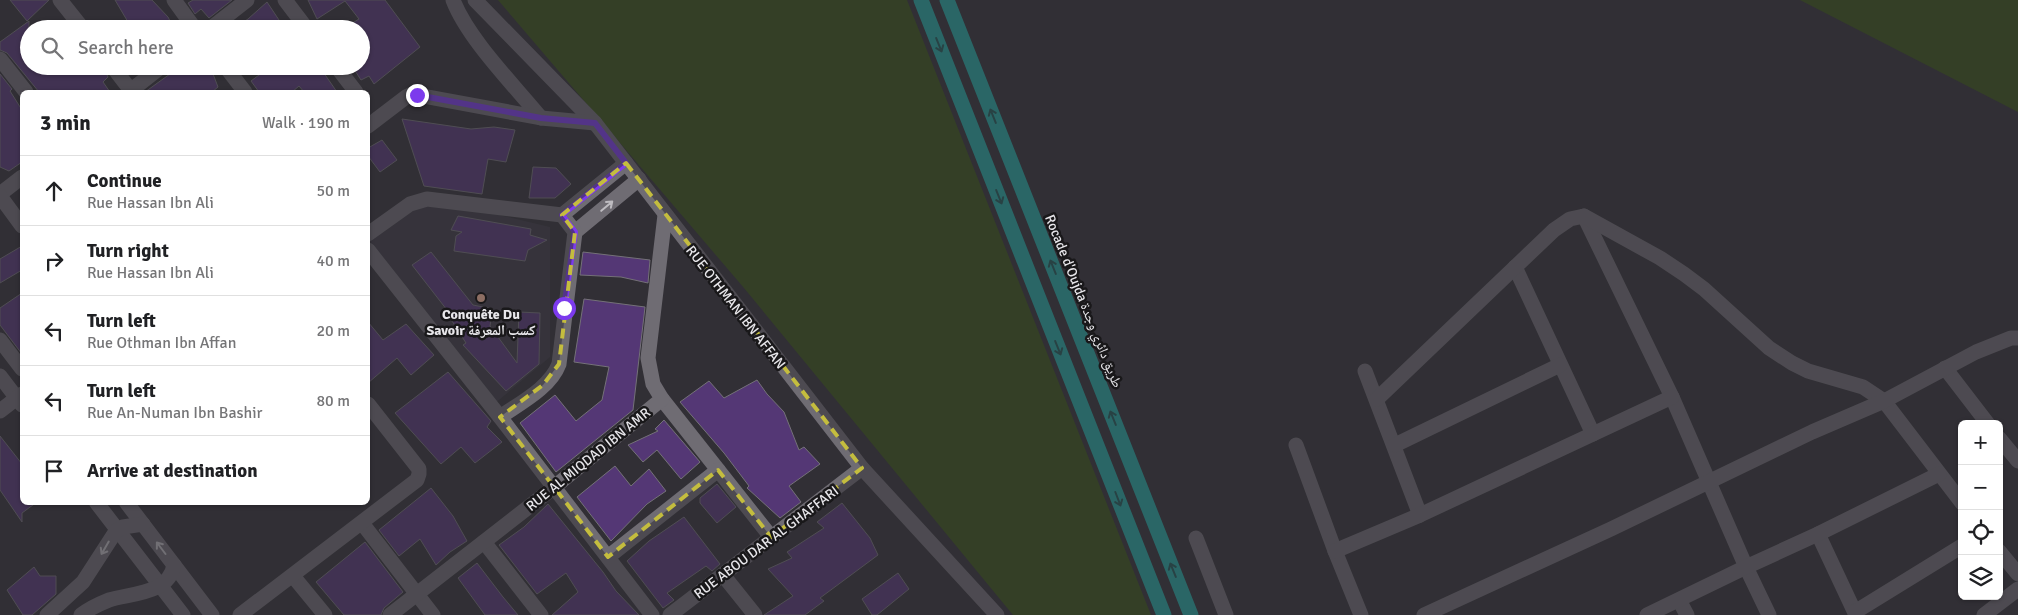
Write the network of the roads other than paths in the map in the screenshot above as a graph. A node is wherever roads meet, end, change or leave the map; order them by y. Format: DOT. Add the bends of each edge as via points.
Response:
graph roads {
  1 [pos="60,0"];
  2 [pos="174,0"];
  3 [pos="247,0"];
  4 [pos="285,0"];
  5 [pos="453,0"];
  6 [pos="475,0"];
  7 [pos="921,0"];
  8 [pos="948,0"];
  9 [pos="76,20"];
  10 [pos="188,20"];
  11 [pos="221,20"];
  12 [pos="300,20"];
  13 [pos="0,59"];
  14 [pos="119,75"];
  15 [pos="151,75"];
  16 [pos="231,75"];
  17 [pos="343,75"];
  18 [pos="24,90"];
  19 [pos="130,90"];
  20 [pos="133,90"];
  21 [pos="243,90"];
  22 [pos="354,90"];
  23 [pos="371,117"];
  24 [pos="541,118"];
  25 [pos="595,123"];
  26 [pos="626,163"];
  27 [pos="20,179"];
  28 [pos="639,179"];
  29 [pos="0,195"];
  30 [pos="562,215"];
  31 [pos="665,215"];
  32 [pos="1584,216"];
  33 [pos="20,223"];
  34 [pos="575,232"];
  35 [pos="370,233"];
  36 [pos="370,253"];
  37 [pos="1515,268"];
  38 [pos="2018,338"];
  39 [pos="0,340"];
  40 [pos="1560,364"];
  41 [pos="20,365"];
  42 [pos="1945,368"];
  43 [pos="1365,371"];
  44 [pos="0,376"];
  45 [pos="1672,397"];
  46 [pos="20,398"];
  47 [pos="662,399"];
  48 [pos="1377,399"];
  49 [pos="20,400"];
  50 [pos="1884,401"];
  51 [pos="370,407"];
  52 [pos="0,411"];
  53 [pos="500,417"];
  54 [pos="1985,420"];
  55 [pos="1592,434"];
  56 [pos="2003,443"];
  57 [pos="1296,445"];
  58 [pos="1394,445"];
  59 [pos="2018,461"];
  60 [pos="862,468"];
  61 [pos="718,470"];
  62 [pos="1939,474"];
  63 [pos="1710,481"];
  64 [pos="553,488"];
  65 [pos="1958,498"];
  66 [pos="98,505"];
  67 [pos="128,505"];
  68 [pos="1420,515"];
  69 [pos="362,523"];
  70 [pos="143,524"];
  71 [pos="116,531"];
  72 [pos="1818,534"];
  73 [pos="771,537"];
  74 [pos="1196,538"];
  75 [pos="484,542"];
  76 [pos="1958,549"];
  77 [pos="1335,551"];
  78 [pos="2002,555"];
  79 [pos="608,557"];
  80 [pos="174,565"];
  81 [pos="1746,567"];
  82 [pos="2018,574"];
  83 [pos="722,575"];
  84 [pos="293,576"];
  85 [pos="159,586"];
  86 [pos="2018,590"];
  87 [pos="417,595"];
  88 [pos="1679,600"];
  89 [pos="1856,614"];
  90 [pos="47,615"];
  91 [pos="81,615"];
  92 [pos="183,615"];
  93 [pos="212,615"];
  94 [pos="240,615"];
  95 [pos="325,615"];
  96 [pos="390,615"];
  97 [pos="433,615"];
  98 [pos="541,615"];
  99 [pos="652,615"];
  100 [pos="670,615"];
  101 [pos="755,615"];
  102 [pos="997,615"];
  103 [pos="1164,615"];
  104 [pos="1191,615"];
  105 [pos="1226,615"];
  106 [pos="1361,615"];
  107 [pos="1424,615"];
  108 [pos="1647,615"];
  109 [pos="1687,615"];
  110 [pos="1769,615"];
  111 [pos="1984,615"];
  1 -- 9 [label="street"];
  2 -- 10 [label="street"];
  3 -- 11 [label="street"];
  4 -- 12 [label="street"];
  5 -- 24 [label="street" via="477,40"];
  6 -- 25 [label="street, RUE OTHMAN IBN AFFAN"];
  7 -- 103 [label="highway, one-way"];
  104 -- 8 [label="highway, Rocade d'Oujda طريق دائري وجدة, one-way"];
  13 -- 18 [label="street"];
  14 -- 19 [label="street"];
  15 -- 20 [label="street"];
  16 -- 21 [label="street"];
  17 -- 22 [label="street"];
  23 -- 24 [label="street" via="412,94"];
  24 -- 25 [label="street"];
  25 -- 26 [label="street, RUE OTHMAN IBN AFFAN"];
  26 -- 28 [label="street, RUE OTHMAN IBN AFFAN"];
  26 -- 30 [label="street"];
  27 -- 29 [label="street"];
  28 -- 31 [label="street, RUE OTHMAN IBN AFFAN"];
  34 -- 28 [label="street, one-way"];
  29 -- 33 [label="street"];
  30 -- 34 [label="street"];
  30 -- 35 [label="street" via="427,199 410,204"];
  31 -- 47 [label="street, RUE AL MIQDAD IBN AMR" via="648,358 653,384"];
  31 -- 60 [label="street, RUE OTHMAN IBN AFFAN"];
  32 -- 37 [label="street" via="1562,224"];
  32 -- 45 [label="street"];
  32 -- 50 [label="street" via="1684,274 1769,348 1792,363 1863,387"];
  34 -- 53 [label="street" via="557,370 544,385"];
  36 -- 53 [label="street"];
  37 -- 40 [label="street"];
  37 -- 48 [label="street"];
  38 -- 42 [label="street" via="1997,343"];
  39 -- 41 [label="street"];
  40 -- 55 [label="street"];
  40 -- 58 [label="street"];
  42 -- 50 [label="street"];
  42 -- 54 [label="street"];
  43 -- 48 [label="street"];
  44 -- 46 [label="street"];
  45 -- 55 [label="street"];
  45 -- 63 [label="street"];
  47 -- 61 [label="street"];
  47 -- 64 [label="street, RUE AL MIQDAD IBN AMR"];
  48 -- 58 [label="street"];
  49 -- 52 [label="street"];
  50 -- 62 [label="street"];
  50 -- 63 [label="street"];
  51 -- 69 [label="street" via="419,469 419,477"];
  53 -- 64 [label="street"];
  55 -- 68 [label="street"];
  56 -- 59 [label="street"];
  57 -- 77 [label="street"];
  58 -- 68 [label="street"];
  60 -- 73 [label="street, RUE ABOU DAR AL GHAFFARI"];
  60 -- 102 [label="street, RUE OTHMAN IBN AFFAN"];
  61 -- 73 [label="street"];
  61 -- 79 [label="street"];
  62 -- 65 [label="street"];
  62 -- 72 [label="street"];
  63 -- 81 [label="street"];
  63 -- 107 [label="street"];
  64 -- 75 [label="street, RUE AL MIQDAD IBN AMR"];
  64 -- 79 [label="street"];
  66 -- 71 [label="street"];
  67 -- 70 [label="street"];
  68 -- 77 [label="street"];
  69 -- 84 [label="street"];
  69 -- 87 [label="street"];
  70 -- 71 [label="street"];
  80 -- 70 [label="street, one-way"];
  71 -- 85 [label="street"];
  71 -- 90 [label="street, one-way" via="83,582"];
  72 -- 81 [label="street"];
  72 -- 89 [label="street"];
  73 -- 83 [label="street, RUE ABOU DAR AL GHAFFARI"];
  74 -- 105 [label="street"];
  75 -- 87 [label="street, RUE AL MIQDAD IBN AMR"];
  75 -- 98 [label="street"];
  76 -- 89 [label="street"];
  77 -- 106 [label="street"];
  78 -- 82 [label="street"];
  79 -- 99 [label="street"];
  80 -- 85 [label="street" via="171,576"];
  80 -- 93 [label="street"];
  81 -- 88 [label="street"];
  81 -- 110 [label="street"];
  83 -- 100 [label="street, RUE ABOU DAR AL GHAFFARI"];
  83 -- 101 [label="street"];
  84 -- 94 [label="street"];
  84 -- 95 [label="street"];
  85 -- 91 [label="street" via="98,604"];
  85 -- 92 [label="street"];
  86 -- 111 [label="street"];
  87 -- 96 [label="street, RUE AL MIQDAD IBN AMR"];
  87 -- 97 [label="street"];
  88 -- 108 [label="street"];
  88 -- 109 [label="street"];
}
